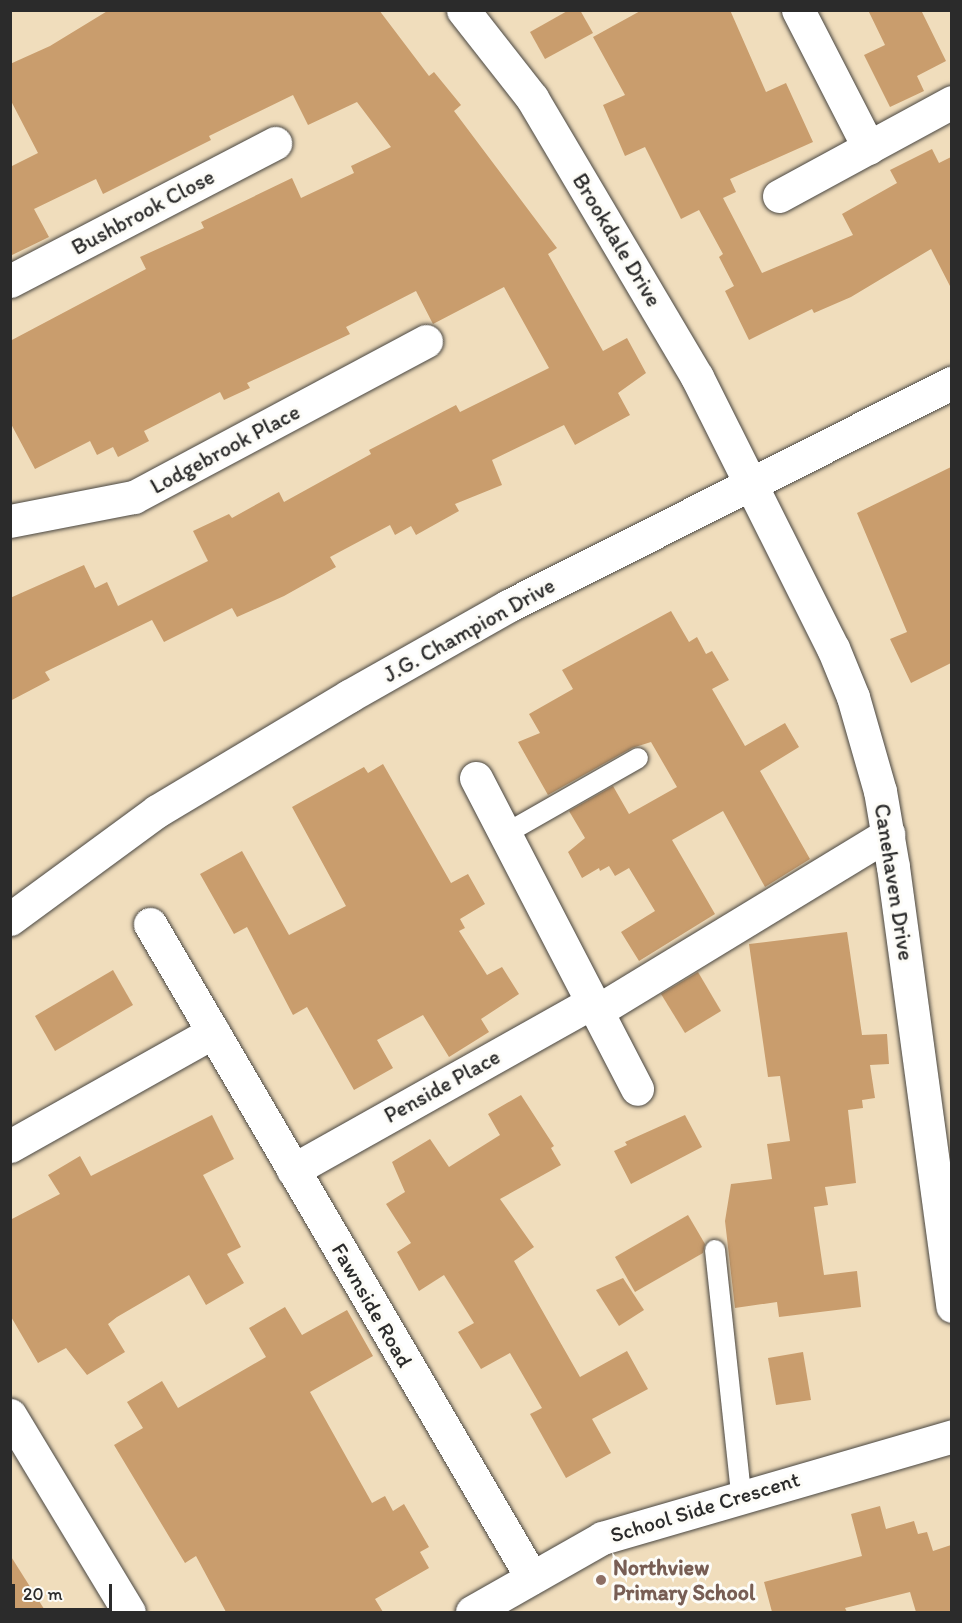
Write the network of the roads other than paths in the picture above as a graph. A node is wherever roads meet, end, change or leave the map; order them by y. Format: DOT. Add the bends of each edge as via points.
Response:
graph roads {
  1 [pos="463,10"];
  2 [pos="798,10"];
  3 [pos="951,102"];
  4 [pos="274,143"];
  5 [pos="869,148"];
  6 [pos="779,196"];
  7 [pos="10,281"];
  8 [pos="426,341"];
  9 [pos="951,383"];
  10 [pos="750,482"];
  11 [pos="10,521"];
  12 [pos="638,758"];
  13 [pos="476,778"];
  14 [pos="505,834"];
  15 [pos="888,834"];
  16 [pos="10,919"];
  17 [pos="150,924"];
  18 [pos="594,1006"];
  19 [pos="213,1032"];
  20 [pos="637,1089"];
  21 [pos="10,1146"];
  22 [pos="293,1170"];
  23 [pos="943,1191"];
  24 [pos="715,1250"];
  25 [pos="951,1306"];
  26 [pos="10,1415"];
  27 [pos="951,1436"];
  28 [pos="741,1494"];
  29 [pos="532,1578"];
  30 [pos="129,1612"];
  31 [pos="472,1612"];
  1 -- 10 [label="street, Brookdale Drive" via="532,98 697,377"];
  2 -- 5 [label="street"];
  3 -- 5 [label="street"];
  4 -- 7 [label="street, Bushbrook Close"];
  5 -- 6 [label="street"];
  8 -- 11 [label="street, Lodgebrook Place" via="134,497"];
  9 -- 10 [label="street, J.G. Champion Drive"];
  10 -- 15 [label="street, Canehaven Drive" via="845,677 880,791"];
  10 -- 16 [label="street, J.G. Champion Drive" via="508,606 349,696 157,811"];
  12 -- 14 [label="lane"];
  13 -- 14 [label="street"];
  14 -- 18 [label="street"];
  15 -- 18 [label="street, Penside Place"];
  15 -- 23 [label="street, Canehaven Drive"];
  17 -- 19 [label="street, Fawnside Road"];
  18 -- 20 [label="street"];
  18 -- 22 [label="street, Penside Place"];
  19 -- 21 [label="street"];
  19 -- 22 [label="street, Fawnside Road"];
  22 -- 29 [label="street, Fawnside Road"];
  23 -- 25 [label="street, Canehaven Drive"];
  24 -- 28 [label="lane"];
  26 -- 30 [label="street"];
  27 -- 28 [label="street, School Side Crescent"];
  28 -- 29 [label="street, School Side Crescent" via="602,1538"];
  29 -- 31 [label="street, School Side Crescent"];
}
